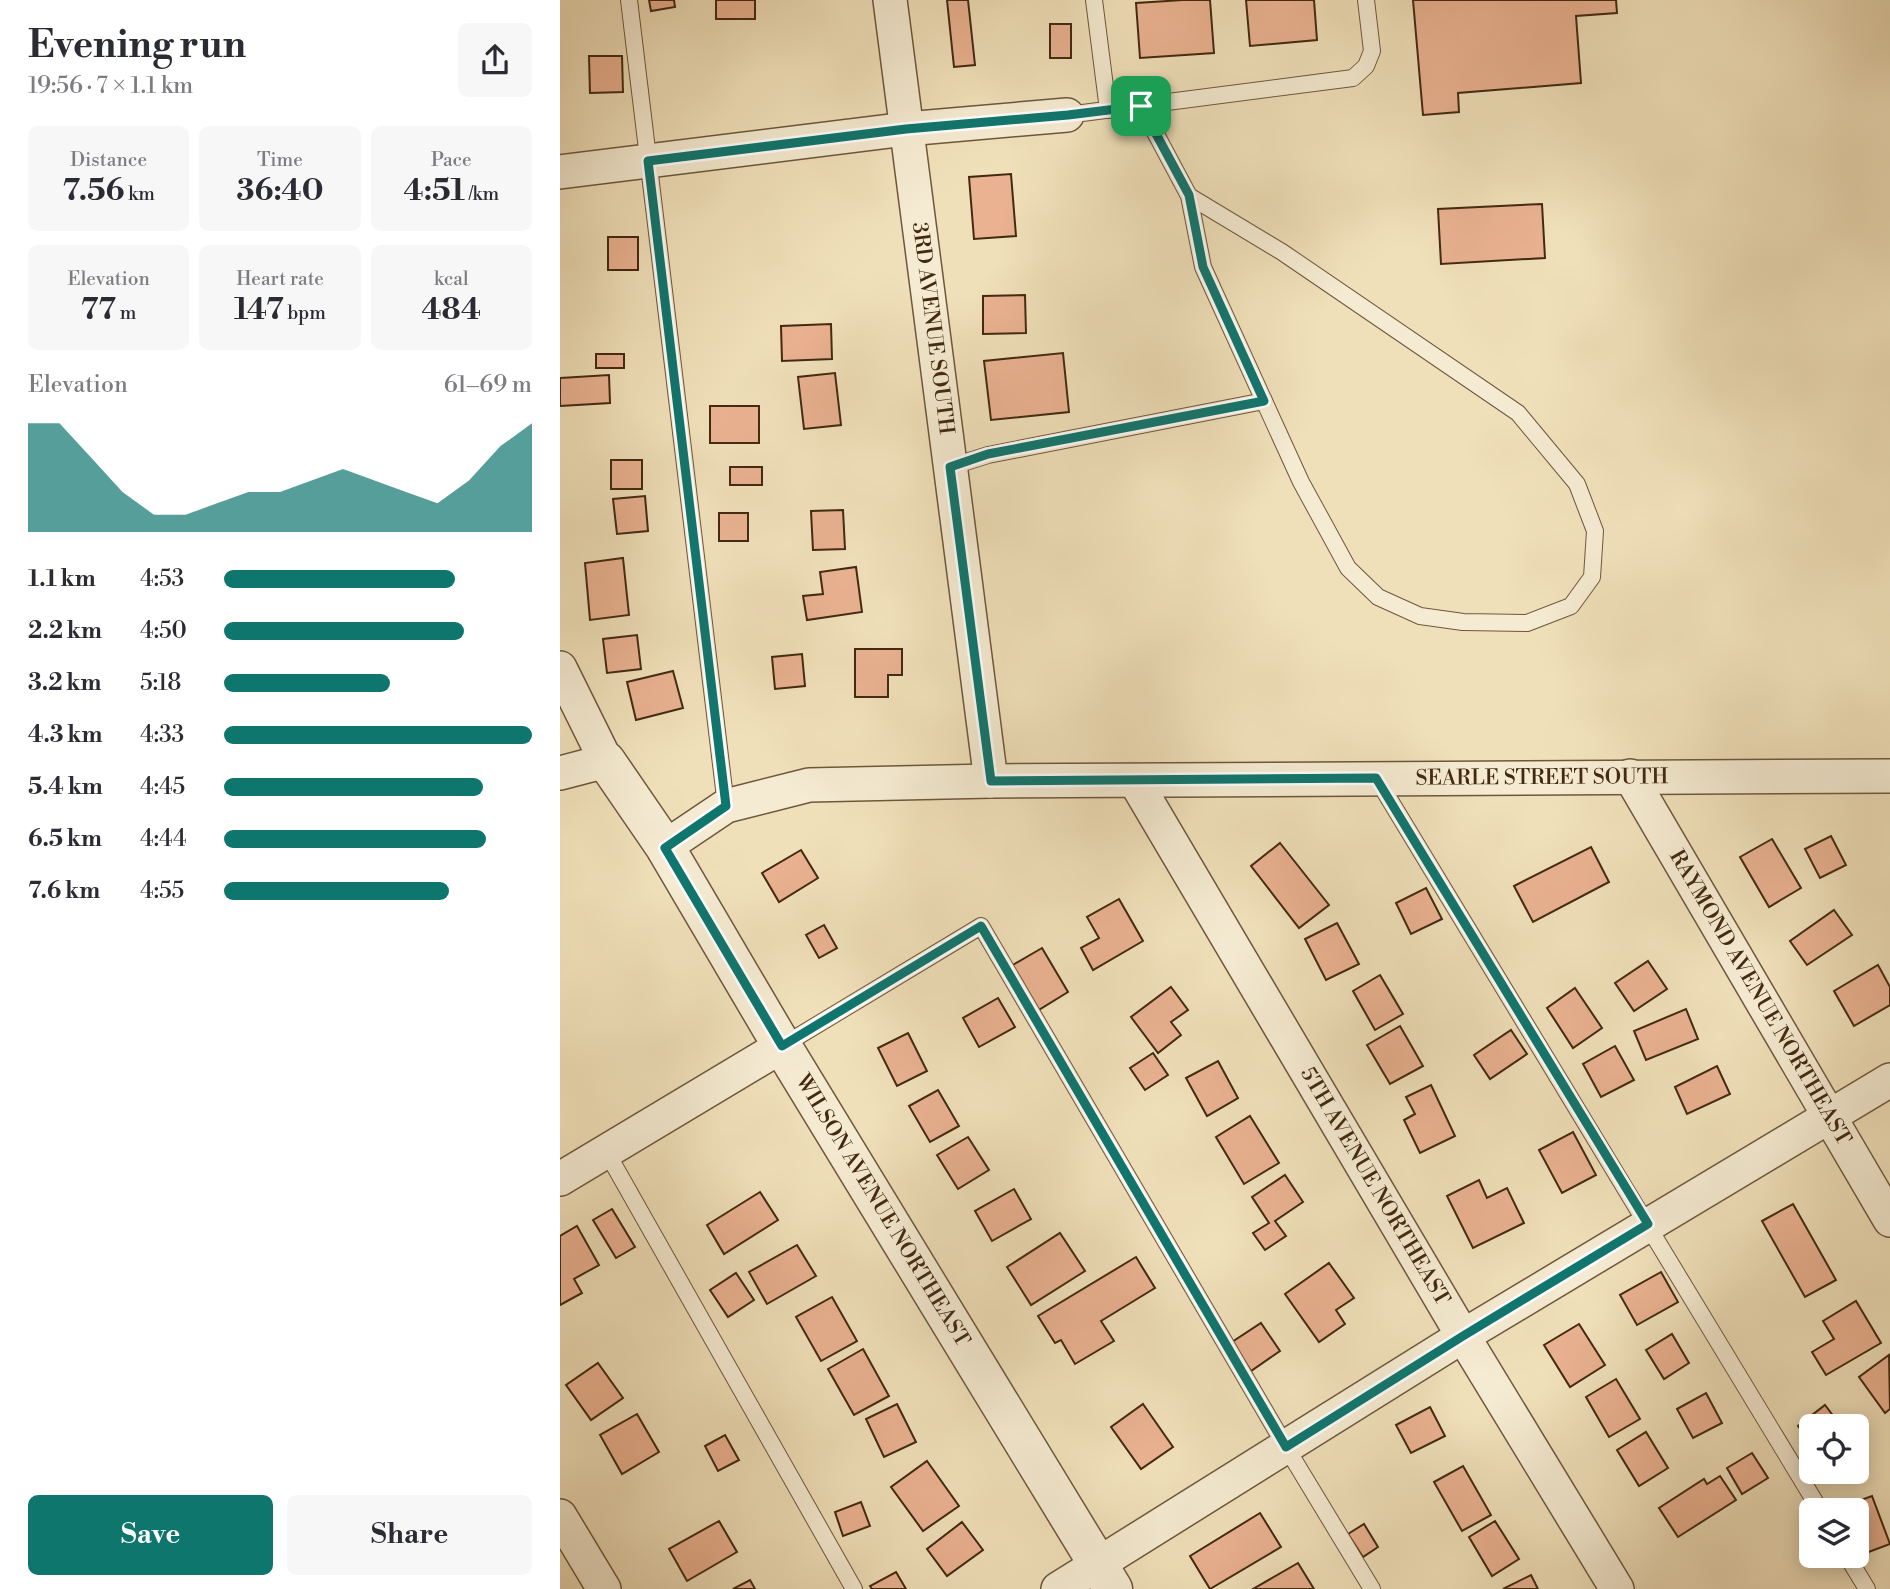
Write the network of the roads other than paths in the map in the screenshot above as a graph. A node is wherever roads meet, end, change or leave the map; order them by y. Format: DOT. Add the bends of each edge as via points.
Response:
graph roads {
  1 [pos="629,0"];
  2 [pos="890,0"];
  3 [pos="1094,0"];
  4 [pos="1366,0"];
  5 [pos="1141,106"];
  6 [pos="1108,110"];
  7 [pos="1068,115"];
  8 [pos="906,129"];
  9 [pos="648,161"];
  10 [pos="560,172"];
  11 [pos="1189,195"];
  12 [pos="1264,401"];
  13 [pos="950,467"];
  14 [pos="560,668"];
  15 [pos="606,761"];
  16 [pos="560,773"];
  17 [pos="1630,776"];
  18 [pos="1890,776"];
  19 [pos="1376,778"];
  20 [pos="991,781"];
  21 [pos="1135,781"];
  22 [pos="726,806"];
  23 [pos="665,848"];
  24 [pos="782,1046"];
  25 [pos="1890,1080"];
  26 [pos="1827,1116"];
  27 [pos="606,1151"];
  28 [pos="560,1179"];
  29 [pos="1890,1220"];
  30 [pos="1648,1224"];
  31 [pos="1463,1336"];
  32 [pos="1286,1447"];
  33 [pos="1813,1498"];
  34 [pos="560,1516"];
  35 [pos="1854,1568"];
  36 [pos="1106,1577"];
  37 [pos="604,1589"];
  38 [pos="854,1589"];
  39 [pos="1058,1589"];
  40 [pos="1372,1589"];
  41 [pos="1617,1589"];
  42 [pos="1867,1589"];
  1 -- 9 [label="lane"];
  2 -- 8 [label="street, 3RD AVENUE SOUTH"];
  3 -- 6 [label="lane"];
  4 -- 5 [label="lane" via="1372,51 1366,66 1353,78"];
  5 -- 6 [label="lane"];
  5 -- 11 [label="lane"];
  6 -- 7 [label="lane"];
  7 -- 8 [label="street"];
  8 -- 9 [label="street"];
  8 -- 13 [label="street, 3RD AVENUE SOUTH"];
  9 -- 10 [label="street"];
  9 -- 22 [label="lane"];
  11 -- 12 [label="lane" via="1203,267"];
  11 -- 12 [label="lane" via="1282,252 1518,413 1577,484 1595,531 1592,577 1571,606 1527,623 1420,616 1378,597 1348,568"];
  12 -- 13 [label="lane" via="988,454"];
  13 -- 20 [label="street, 3RD AVENUE SOUTH"];
  14 -- 15 [label="street"];
  15 -- 16 [label="street"];
  15 -- 23 [label="street, WILSON AVENUE NORTHEAST"];
  17 -- 18 [label="street, SEARLE STREET SOUTH"];
  17 -- 19 [label="street, SEARLE STREET SOUTH"];
  17 -- 26 [label="street, RAYMOND AVENUE NORTHEAST"];
  19 -- 21 [label="street, SEARLE STREET SOUTH"];
  19 -- 30 [label="lane"];
  20 -- 21 [label="street, SEARLE STREET SOUTH"];
  20 -- 22 [label="street, SEARLE STREET SOUTH" via="809,785"];
  21 -- 31 [label="street, 5TH AVENUE NORTHEAST"];
  22 -- 23 [label="street, SEARLE STREET SOUTH"];
  23 -- 24 [label="street, WILSON AVENUE NORTHEAST"];
  24 -- 27 [label="street"];
  24 -- 32 [label="lane" via="981,926"];
  24 -- 36 [label="street, WILSON AVENUE NORTHEAST"];
  25 -- 26 [label="street"];
  26 -- 29 [label="street, RAYMOND AVENUE NORTHEAST"];
  26 -- 30 [label="street"];
  27 -- 28 [label="street"];
  27 -- 38 [label="lane"];
  30 -- 31 [label="street"];
  30 -- 33 [label="lane"];
  31 -- 32 [label="street"];
  31 -- 41 [label="street, 5TH AVENUE NORTHEAST"];
  32 -- 36 [label="street"];
  32 -- 40 [label="lane"];
  34 -- 37 [label="street"];
  35 -- 42 [label="lane"];
  36 -- 39 [label="street"];
}
